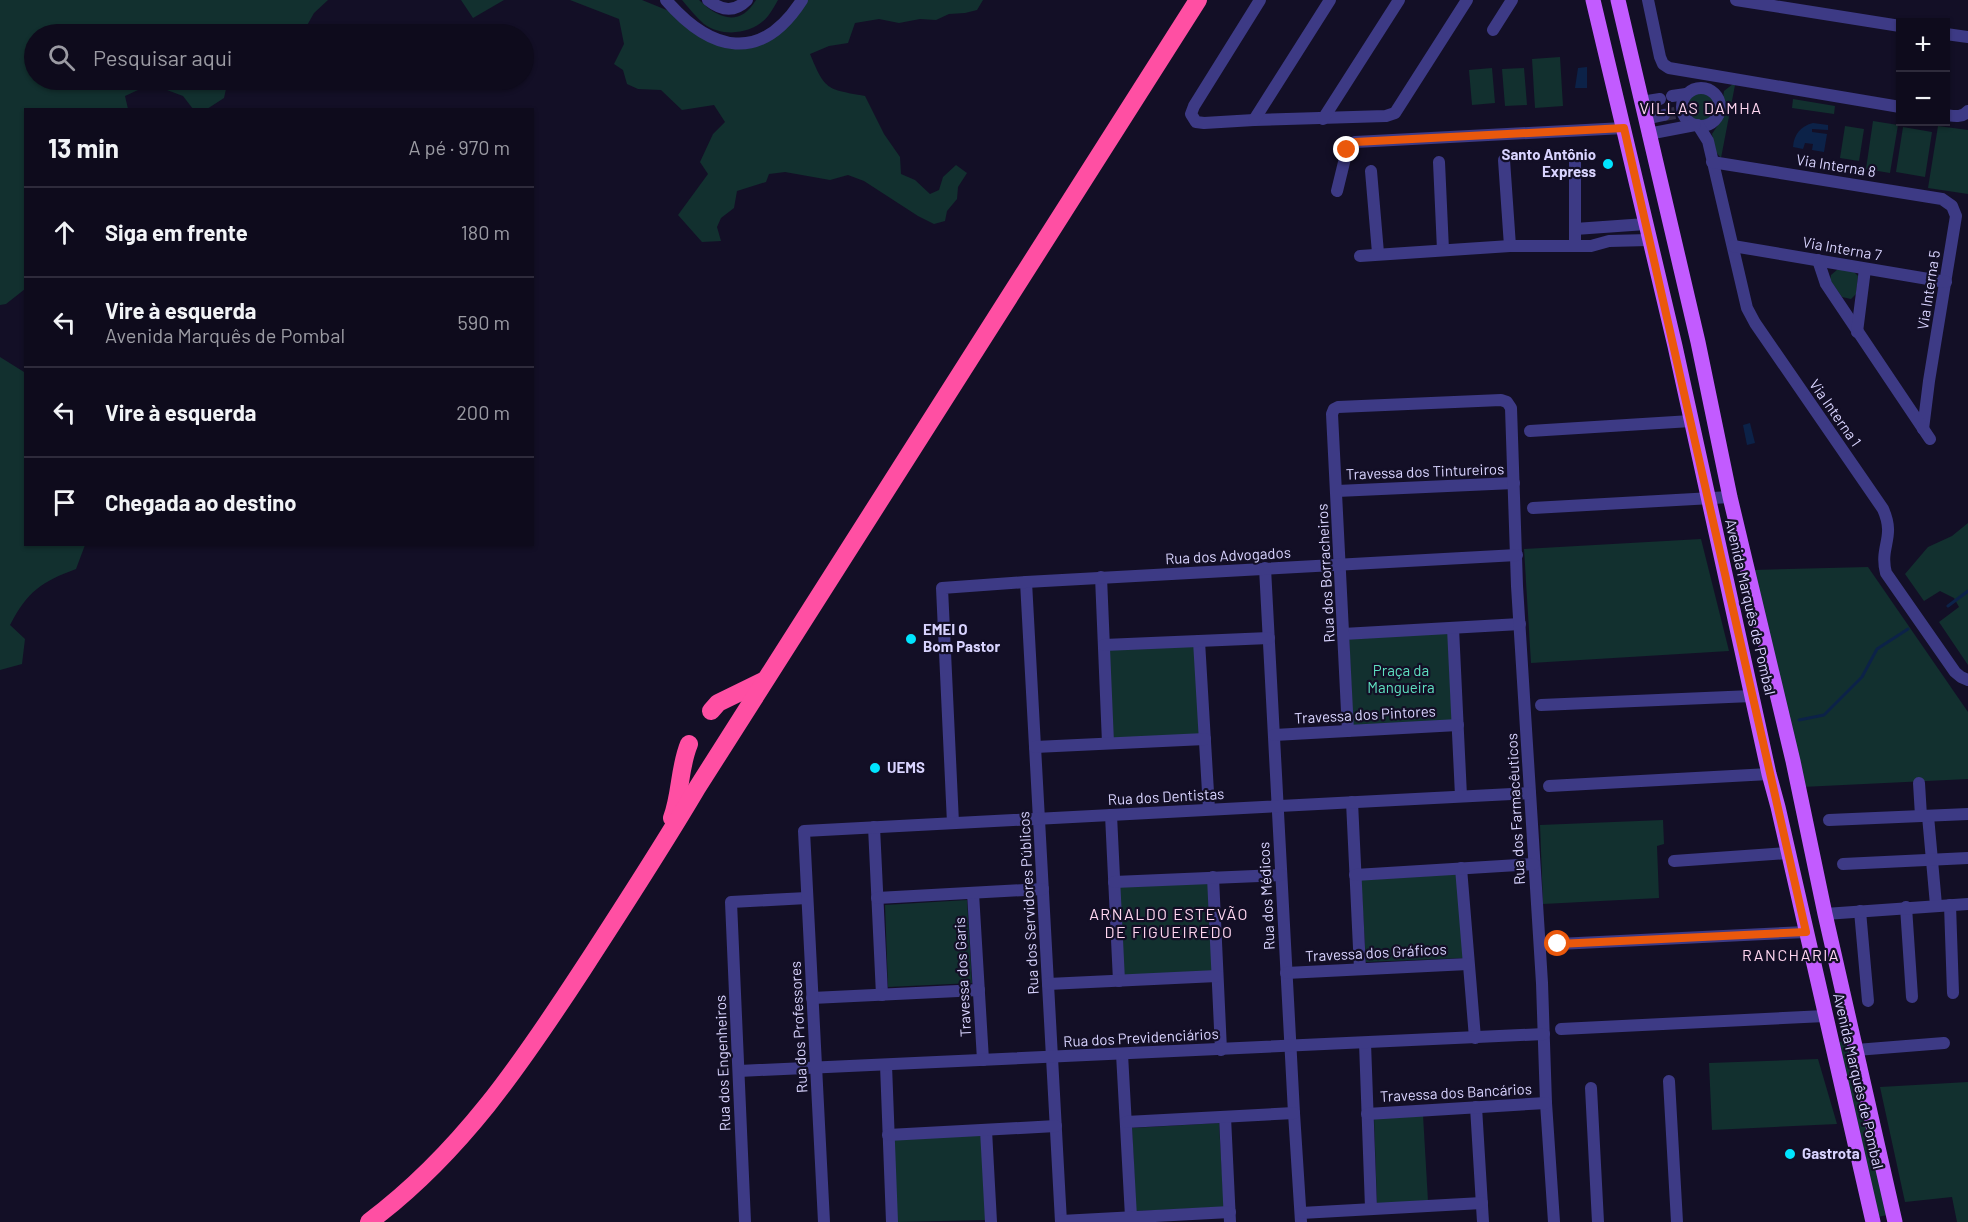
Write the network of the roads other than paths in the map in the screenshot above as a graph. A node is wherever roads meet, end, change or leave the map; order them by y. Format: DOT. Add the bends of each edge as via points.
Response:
graph roads {
  1 [pos="666,0"];
  2 [pos="708,0"];
  3 [pos="747,0"];
  4 [pos="802,0"];
  5 [pos="1198,0"];
  6 [pos="1260,0"];
  7 [pos="1330,0"];
  8 [pos="1399,0"];
  9 [pos="1467,0"];
  10 [pos="1512,0"];
  11 [pos="1648,0"];
  12 [pos="1737,0"];
  13 [pos="1594,4"];
  14 [pos="1619,6"];
  15 [pos="1896,25"];
  16 [pos="1493,30"];
  17 [pos="1950,34"];
  18 [pos="1968,37"];
  19 [pos="1669,67"];
  20 [pos="1695,72"];
  21 [pos="1716,76"];
  22 [pos="1736,80"];
  23 [pos="1679,94"];
  24 [pos="1716,95"];
  25 [pos="1641,102"];
  26 [pos="1896,106"];
  27 [pos="1966,113"];
  28 [pos="1674,114"];
  29 [pos="1950,115"];
  30 [pos="1323,118"];
  31 [pos="1254,120"];
  32 [pos="1714,121"];
  33 [pos="1697,125"];
  34 [pos="1646,127"];
  35 [pos="1624,128"];
  36 [pos="1708,141"];
  37 [pos="1575,159"];
  38 [pos="1504,160"];
  39 [pos="1439,162"];
  40 [pos="1712,162"];
  41 [pos="1371,171"];
  42 [pos="1336,191"];
  43 [pos="1952,206"];
  44 [pos="1646,224"];
  45 [pos="1575,229"];
  46 [pos="1649,240"];
  47 [pos="1510,246"];
  48 [pos="1575,246"];
  49 [pos="1733,246"];
  50 [pos="1443,250"];
  51 [pos="1378,253"];
  52 [pos="1360,256"];
  53 [pos="1818,260"];
  54 [pos="1680,266"];
  55 [pos="1865,268"];
  56 [pos="1656,269"];
  57 [pos="1946,282"];
  58 [pos="1863,290"];
  59 [pos="1842,308"];
  60 [pos="1857,332"];
  61 [pos="1698,342"];
  62 [pos="1675,346"];
  63 [pos="1929,381"];
  64 [pos="1501,400"];
  65 [pos="1906,402"];
  66 [pos="1691,421"];
  67 [pos="1530,431"];
  68 [pos="1514,483"];
  69 [pos="1337,490"];
  70 [pos="1730,497"];
  71 [pos="1708,499"];
  72 [pos="1533,508"];
  73 [pos="1516,555"];
  74 [pos="1340,565"];
  75 [pos="1265,568"];
  76 [pos="1101,577"];
  77 [pos="1026,582"];
  78 [pos="1520,624"];
  79 [pos="1453,628"];
  80 [pos="1343,634"];
  81 [pos="1269,638"];
  82 [pos="1199,641"];
  83 [pos="1104,645"];
  84 [pos="765,680"];
  85 [pos="1968,680"];
  86 [pos="1752,696"];
  87 [pos="1541,705"];
  88 [pos="711,711"];
  89 [pos="1458,725"];
  90 [pos="1348,731"];
  91 [pos="1274,735"];
  92 [pos="1205,739"];
  93 [pos="1108,743"];
  94 [pos="689,744"];
  95 [pos="1035,747"];
  96 [pos="1769,774"];
  97 [pos="1919,783"];
  98 [pos="1549,786"];
  99 [pos="1530,793"];
  100 [pos="1461,796"];
  101 [pos="1352,802"];
  102 [pos="1278,806"];
  103 [pos="1778,807"];
  104 [pos="1802,807"];
  105 [pos="1209,809"];
  106 [pos="1111,814"];
  107 [pos="1968,814"];
  108 [pos="1925,816"];
  109 [pos="1039,818"];
  110 [pos="1829,820"];
  111 [pos="953,823"];
  112 [pos="874,827"];
  113 [pos="804,831"];
  114 [pos="660,851"];
  115 [pos="1788,853"];
  116 [pos="1968,858"];
  117 [pos="1932,860"];
  118 [pos="1674,861"];
  119 [pos="1534,864"];
  120 [pos="1843,864"];
  121 [pos="1461,868"];
  122 [pos="1281,875"];
  123 [pos="1355,875"];
  124 [pos="1213,877"];
  125 [pos="1114,882"];
  126 [pos="1043,889"];
  127 [pos="973,893"];
  128 [pos="807,898"];
  129 [pos="877,898"];
  130 [pos="1968,904"];
  131 [pos="1936,905"];
  132 [pos="1950,905"];
  133 [pos="1906,907"];
  134 [pos="1860,911"];
  135 [pos="1825,914"];
  136 [pos="1806,932"];
  137 [pos="1558,944"];
  138 [pos="1468,964"];
  139 [pos="1360,969"];
  140 [pos="1286,972"];
  141 [pos="1217,976"];
  142 [pos="1119,981"];
  143 [pos="1048,984"];
  144 [pos="979,990"];
  145 [pos="1953,993"];
  146 [pos="882,994"];
  147 [pos="1912,997"];
  148 [pos="812,998"];
  149 [pos="1868,1001"];
  150 [pos="1825,1016"];
  151 [pos="1561,1029"];
  152 [pos="1852,1033"];
  153 [pos="1544,1034"];
  154 [pos="1831,1037"];
  155 [pos="1475,1038"];
  156 [pos="1365,1043"];
  157 [pos="1944,1043"];
  158 [pos="1290,1046"];
  159 [pos="1221,1050"];
  160 [pos="1856,1050"];
  161 [pos="1122,1054"];
  162 [pos="1052,1057"];
  163 [pos="983,1060"];
  164 [pos="886,1065"];
  165 [pos="816,1068"];
  166 [pos="739,1071"];
  167 [pos="1670,1081"];
  168 [pos="1591,1088"];
  169 [pos="1546,1103"];
  170 [pos="1476,1107"];
  171 [pos="1294,1113"];
  172 [pos="1367,1114"];
  173 [pos="1225,1117"];
  174 [pos="1126,1122"];
  175 [pos="1056,1126"];
  176 [pos="986,1130"];
  177 [pos="888,1135"];
  178 [pos="1482,1203"];
  179 [pos="1371,1208"];
  180 [pos="1131,1217"];
  181 [pos="1230,1217"];
  182 [pos="1301,1218"];
  183 [pos="1061,1221"];
  184 [pos="369,1222"];
  185 [pos="745,1222"];
  186 [pos="824,1222"];
  187 [pos="892,1222"];
  188 [pos="991,1222"];
  189 [pos="1483,1222"];
  190 [pos="1554,1222"];
  191 [pos="1598,1222"];
  192 [pos="1677,1222"];
  193 [pos="1873,1222"];
  194 [pos="1895,1222"];
  1 -- 4 [label="street" via="696,29 712,39 736,44 757,40 779,29"];
  2 -- 3 [label="street" via="718,8 731,10"];
  5 -- 84 [label="highway"];
  6 -- 31 [label="street" via="1191,114 1196,122 1204,123"];
  7 -- 31 [label="street"];
  8 -- 30 [label="street"];
  9 -- 30 [label="street" via="1395,113"];
  10 -- 16 [label="street"];
  11 -- 19 [label="street"];
  12 -- 15 [label="street"];
  13 -- 14 [label="main road"];
  13 -- 35 [label="main road, Avenida Marquês de Pombal"];
  14 -- 25 [label="main road, Avenida Marquês de Pombal"];
  17 -- 18 [label="street"];
  19 -- 20 [label="street"];
  19 -- 23 [label="street" via="1683,78 1684,87"];
  20 -- 21 [label="street"];
  20 -- 23 [label="street"];
  21 -- 22 [label="street"];
  21 -- 24 [label="street"];
  22 -- 24 [label="street"];
  22 -- 26 [label="street"];
  23 -- 24 [label="street" via="1704,88"];
  23 -- 25 [label="street"];
  23 -- 28 [label="street" via="1682,102"];
  24 -- 32 [label="street" via="1720,111"];
  25 -- 34 [label="main road, Avenida Marquês de Pombal"];
  27 -- 29 [label="street"];
  28 -- 33 [label="street"];
  28 -- 34 [label="street"];
  30 -- 31 [label="street"];
  32 -- 33 [label="street"];
  32 -- 36 [label="street"];
  33 -- 34 [label="street"];
  33 -- 36 [label="street"];
  34 -- 54 [label="main road, Avenida Marquês de Pombal"];
  35 -- 42 [label="street" via="1355,142 1348,146"];
  35 -- 44 [label="main road, Avenida Marquês de Pombal"];
  36 -- 40 [label="street, Via Interna 1"];
  37 -- 45 [label="street"];
  38 -- 47 [label="street"];
  39 -- 50 [label="street"];
  40 -- 43 [label="street, Via Interna 8" via="1942,199"];
  40 -- 49 [label="street, Via Interna 1"];
  41 -- 51 [label="street"];
  43 -- 57 [label="street, Via Interna 5" via="1956,216"];
  44 -- 45 [label="street"];
  44 -- 46 [label="main road, Avenida Marquês de Pombal"];
  45 -- 48 [label="street"];
  46 -- 48 [label="street"];
  46 -- 56 [label="main road, Avenida Marquês de Pombal"];
  47 -- 48 [label="street"];
  47 -- 50 [label="street"];
  49 -- 53 [label="street, Via Interna 7"];
  49 -- 85 [label="street, Via Interna 1" via="1747,308 1755,324 1888,520 1886,573 1955,672"];
  50 -- 51 [label="street"];
  51 -- 52 [label="street"];
  53 -- 55 [label="street, Via Interna 7"];
  53 -- 59 [label="street" via="1826,284"];
  54 -- 56 [label="main road"];
  54 -- 61 [label="main road, Avenida Marquês de Pombal"];
  55 -- 57 [label="street, Via Interna 7"];
  55 -- 58 [label="street"];
  56 -- 62 [label="main road, Avenida Marquês de Pombal"];
  57 -- 63 [label="street, Via Interna 5"];
  58 -- 59 [label="street" via="1855,303"];
  58 -- 60 [label="street"];
  59 -- 60 [label="street"];
  60 -- 65 [label="street"];
  61 -- 62 [label="main road"];
  61 -- 70 [label="main road, Avenida Marquês de Pombal"];
  62 -- 66 [label="main road, Avenida Marquês de Pombal"];
  63 -- 65 [label="street" via="1920,397"];
  63 -- 65 [label="street, Via Interna 5" via="1927,434"];
  64 -- 68 [label="street, Rua dos Farmacêuticos" via="1511,408"];
  64 -- 69 [label="street, Rua dos Borracheiros" via="1334,409"];
  66 -- 67 [label="street"];
  66 -- 71 [label="main road, Avenida Marquês de Pombal"];
  68 -- 69 [label="street, Travessa dos Tintureiros"];
  68 -- 73 [label="street, Rua dos Farmacêuticos"];
  69 -- 74 [label="street, Rua dos Borracheiros"];
  70 -- 71 [label="street"];
  70 -- 104 [label="main road, Avenida Marquês de Pombal"];
  71 -- 72 [label="street"];
  71 -- 86 [label="main road, Avenida Marquês de Pombal"];
  73 -- 74 [label="street, Rua dos Advogados"];
  73 -- 78 [label="street, Rua dos Farmacêuticos"];
  74 -- 75 [label="street, Rua dos Advogados"];
  74 -- 80 [label="street, Rua dos Borracheiros"];
  75 -- 76 [label="street, Rua dos Advogados"];
  75 -- 81 [label="street, Rua dos Médicos"];
  76 -- 77 [label="street, Rua dos Advogados"];
  76 -- 83 [label="street"];
  77 -- 95 [label="street, Rua dos Servidores Públicos"];
  77 -- 111 [label="street, Rua dos Advogados" via="942,588"];
  78 -- 79 [label="street"];
  78 -- 99 [label="street, Rua dos Farmacêuticos"];
  79 -- 80 [label="street"];
  79 -- 89 [label="street"];
  80 -- 90 [label="street, Rua dos Borracheiros"];
  81 -- 82 [label="street"];
  81 -- 91 [label="street, Rua dos Médicos"];
  82 -- 83 [label="street"];
  82 -- 92 [label="street"];
  83 -- 93 [label="street"];
  84 -- 88 [label="highway" via="718,703"];
  84 -- 114 [label="highway"];
  86 -- 87 [label="street"];
  86 -- 96 [label="main road, Avenida Marquês de Pombal"];
  89 -- 90 [label="street, Travessa dos Pintores"];
  89 -- 100 [label="street"];
  90 -- 91 [label="street, Travessa dos Pintores"];
  91 -- 102 [label="street, Rua dos Médicos"];
  92 -- 93 [label="street"];
  92 -- 105 [label="street"];
  93 -- 95 [label="street"];
  94 -- 114 [label="highway" via="677,807"];
  95 -- 109 [label="street, Rua dos Servidores Públicos"];
  96 -- 98 [label="street"];
  96 -- 103 [label="main road, Avenida Marquês de Pombal"];
  97 -- 108 [label="street"];
  99 -- 100 [label="street, Rua dos Dentistas"];
  99 -- 119 [label="street, Rua dos Farmacêuticos"];
  100 -- 101 [label="street, Rua dos Dentistas"];
  101 -- 102 [label="street, Rua dos Dentistas"];
  101 -- 123 [label="street"];
  102 -- 105 [label="street, Rua dos Dentistas"];
  102 -- 122 [label="street, Rua dos Médicos"];
  103 -- 104 [label="main road"];
  103 -- 115 [label="main road, Avenida Marquês de Pombal"];
  104 -- 135 [label="main road, Avenida Marquês de Pombal"];
  105 -- 106 [label="street, Rua dos Dentistas"];
  106 -- 109 [label="street, Rua dos Dentistas"];
  106 -- 125 [label="street"];
  107 -- 108 [label="street"];
  108 -- 110 [label="street"];
  108 -- 117 [label="street"];
  109 -- 111 [label="street, Rua dos Dentistas"];
  109 -- 126 [label="street, Rua dos Servidores Públicos"];
  111 -- 112 [label="street, Rua dos Dentistas"];
  112 -- 113 [label="street, Rua dos Dentistas"];
  112 -- 129 [label="street"];
  113 -- 128 [label="street, Rua dos Professores"];
  114 -- 184 [label="highway" via="501,1090 441,1160"];
  115 -- 118 [label="street"];
  115 -- 136 [label="main road, Avenida Marquês de Pombal"];
  116 -- 117 [label="street"];
  117 -- 120 [label="street"];
  117 -- 131 [label="street"];
  119 -- 121 [label="street"];
  119 -- 153 [label="street, Rua dos Farmacêuticos"];
  121 -- 123 [label="street"];
  121 -- 138 [label="street"];
  122 -- 124 [label="street"];
  122 -- 140 [label="street, Rua dos Médicos"];
  123 -- 139 [label="street"];
  124 -- 125 [label="street"];
  124 -- 141 [label="street"];
  125 -- 142 [label="street"];
  126 -- 127 [label="street"];
  126 -- 143 [label="street, Rua dos Servidores Públicos"];
  127 -- 129 [label="street"];
  127 -- 144 [label="street, Travessa dos Garis"];
  128 -- 148 [label="street, Rua dos Professores"];
  128 -- 166 [label="street, Rua dos Engenheiros" via="731,902"];
  129 -- 146 [label="street"];
  130 -- 132 [label="street"];
  131 -- 132 [label="street"];
  131 -- 133 [label="street"];
  132 -- 145 [label="street"];
  133 -- 134 [label="street"];
  133 -- 147 [label="street"];
  134 -- 135 [label="street"];
  134 -- 149 [label="street"];
  135 -- 152 [label="main road, Avenida Marquês de Pombal"];
  136 -- 137 [label="street"];
  136 -- 150 [label="main road, Avenida Marquês de Pombal"];
  138 -- 139 [label="street, Travessa dos Gráficos"];
  138 -- 155 [label="street"];
  139 -- 140 [label="street, Travessa dos Gráficos"];
  140 -- 158 [label="street, Rua dos Médicos"];
  141 -- 142 [label="street"];
  141 -- 159 [label="street"];
  142 -- 143 [label="street"];
  143 -- 162 [label="street, Rua dos Servidores Públicos"];
  144 -- 146 [label="street"];
  144 -- 163 [label="street, Travessa dos Garis"];
  146 -- 148 [label="street"];
  148 -- 165 [label="street, Rua dos Professores"];
  150 -- 151 [label="street"];
  150 -- 154 [label="main road, Avenida Marquês de Pombal"];
  152 -- 154 [label="main road"];
  152 -- 160 [label="main road, Avenida Marquês de Pombal"];
  153 -- 155 [label="street, Rua dos Previdenciários"];
  153 -- 169 [label="street, Rua dos Farmacêuticos"];
  154 -- 193 [label="main road, Avenida Marquês de Pombal"];
  155 -- 156 [label="street, Rua dos Previdenciários"];
  156 -- 158 [label="street, Rua dos Previdenciários"];
  156 -- 172 [label="street"];
  157 -- 160 [label="street"];
  158 -- 159 [label="street, Rua dos Previdenciários"];
  158 -- 171 [label="street, Rua dos Médicos"];
  159 -- 161 [label="street, Rua dos Previdenciários"];
  160 -- 194 [label="main road, Avenida Marquês de Pombal"];
  161 -- 162 [label="street, Rua dos Previdenciários"];
  161 -- 174 [label="street"];
  162 -- 163 [label="street, Rua dos Previdenciários"];
  162 -- 175 [label="street, Rua dos Servidores Públicos"];
  163 -- 164 [label="street, Rua dos Previdenciários"];
  164 -- 165 [label="street, Rua dos Previdenciários"];
  164 -- 177 [label="street"];
  165 -- 166 [label="street, Rua dos Previdenciários"];
  165 -- 186 [label="street, Rua dos Professores"];
  166 -- 185 [label="street, Rua dos Engenheiros"];
  167 -- 192 [label="street"];
  168 -- 191 [label="street"];
  169 -- 170 [label="street, Travessa dos Bancários"];
  169 -- 190 [label="street, Rua dos Farmacêuticos"];
  170 -- 172 [label="street, Travessa dos Bancários"];
  170 -- 178 [label="street"];
  171 -- 173 [label="street"];
  171 -- 182 [label="street, Rua dos Médicos"];
  172 -- 179 [label="street"];
  173 -- 174 [label="street"];
  173 -- 181 [label="street"];
  174 -- 180 [label="street"];
  175 -- 176 [label="street"];
  175 -- 183 [label="street, Rua dos Servidores Públicos"];
  176 -- 177 [label="street"];
  176 -- 188 [label="street"];
  177 -- 187 [label="street"];
  178 -- 179 [label="street"];
  178 -- 189 [label="street"];
  179 -- 182 [label="street"];
  180 -- 181 [label="street"];
  180 -- 183 [label="street"];
}
